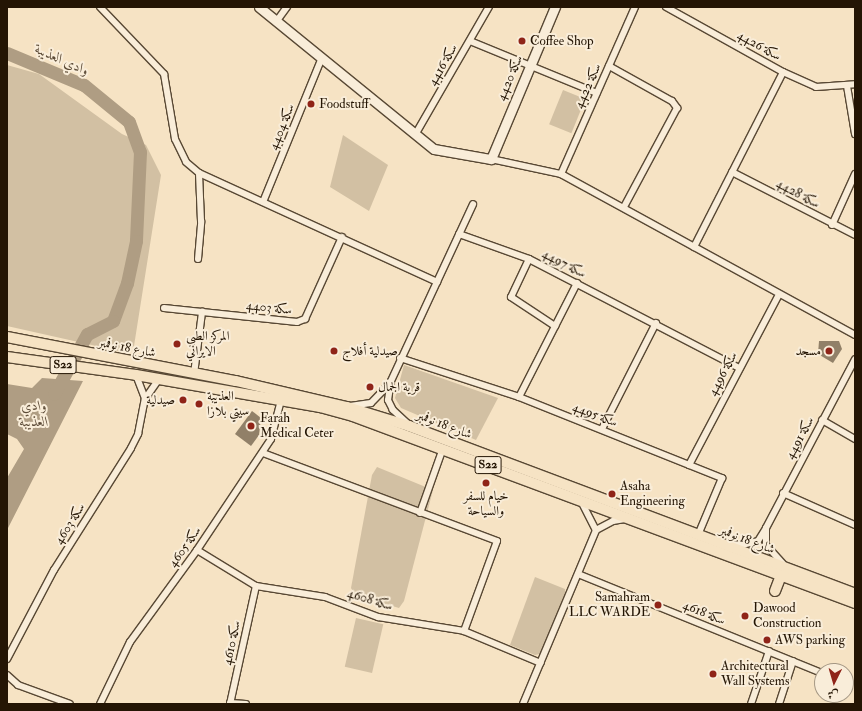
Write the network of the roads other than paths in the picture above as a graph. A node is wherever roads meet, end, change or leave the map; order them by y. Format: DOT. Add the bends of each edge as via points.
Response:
graph roads {
  1 [pos="100,7"];
  2 [pos="259,7"];
  3 [pos="287,7"];
  4 [pos="490,7"];
  5 [pos="555,7"];
  6 [pos="635,7"];
  7 [pos="666,7"];
  8 [pos="276,22"];
  9 [pos="470,41"];
  10 [pos="321,60"];
  11 [pos="529,66"];
  12 [pos="609,66"];
  13 [pos="783,72"];
  14 [pos="855,84"];
  15 [pos="847,86"];
  16 [pos="597,93"];
  17 [pos="855,134"];
  18 [pos="414,135"];
  19 [pos="491,160"];
  20 [pos="732,172"];
  21 [pos="199,173"];
  22 [pos="561,174"];
  23 [pos="855,174"];
  24 [pos="263,202"];
  25 [pos="473,204"];
  26 [pos="624,207"];
  27 [pos="832,225"];
  28 [pos="459,234"];
  29 [pos="855,235"];
  30 [pos="342,237"];
  31 [pos="694,247"];
  32 [pos="198,259"];
  33 [pos="529,259"];
  34 [pos="437,282"];
  35 [pos="577,283"];
  36 [pos="779,294"];
  37 [pos="164,308"];
  38 [pos="202,312"];
  39 [pos="656,323"];
  40 [pos="555,326"];
  41 [pos="855,335"];
  42 [pos="8,337"];
  43 [pos="7,357"];
  44 [pos="400,358"];
  45 [pos="855,359"];
  46 [pos="739,368"];
  47 [pos="194,374"];
  48 [pos="136,375"];
  49 [pos="158,379"];
  50 [pos="391,381"];
  51 [pos="519,397"];
  52 [pos="145,399"];
  53 [pos="281,400"];
  54 [pos="347,407"];
  55 [pos="822,420"];
  56 [pos="409,426"];
  57 [pos="602,429"];
  58 [pos="855,438"];
  59 [pos="443,448"];
  60 [pos="262,453"];
  61 [pos="689,465"];
  62 [pos="784,493"];
  63 [pos="578,499"];
  64 [pos="420,513"];
  65 [pos="631,520"];
  66 [pos="855,525"];
  67 [pos="766,528"];
  68 [pos="596,530"];
  69 [pos="698,536"];
  70 [pos="716,543"];
  71 [pos="197,550"];
  72 [pos="792,571"];
  73 [pos="578,574"];
  74 [pos="781,575"];
  75 [pos="256,586"];
  76 [pos="775,591"];
  77 [pos="855,594"];
  78 [pos="855,603"];
  79 [pos="464,631"];
  80 [pos="769,651"];
  81 [pos="7,659"];
  82 [pos="793,661"];
  83 [pos="541,663"];
  84 [pos="814,670"];
  85 [pos="7,675"];
  86 [pos="230,703"];
  87 [pos="70,704"];
  88 [pos="100,704"];
  89 [pos="246,704"];
  90 [pos="523,704"];
  91 [pos="751,704"];
  92 [pos="779,704"];
  1 -- 21 [label="street" via="164,74 179,150 186,162"];
  2 -- 8 [label="street"];
  3 -- 8 [label="street"];
  4 -- 9 [label="street, سكة 4416"];
  5 -- 11 [label="street, سكة 4420"];
  6 -- 12 [label="street, سكة 4422"];
  7 -- 13 [label="street, سكة 4426"];
  8 -- 10 [label="street"];
  9 -- 11 [label="street"];
  9 -- 18 [label="street, سكة 4416"];
  10 -- 18 [label="street"];
  10 -- 24 [label="street, سكة 4404"];
  11 -- 16 [label="street"];
  11 -- 19 [label="street, سكة 4420"];
  12 -- 16 [label="street, سكة 4422"];
  12 -- 26 [label="street" via="672,101 677,108"];
  13 -- 15 [label="street, سكة 4426" via="816,87"];
  13 -- 20 [label="street"];
  14 -- 15 [label="street, سكة 4426"];
  15 -- 17 [label="street"];
  16 -- 22 [label="street, سكة 4422"];
  18 -- 19 [label="street" via="434,149"];
  19 -- 22 [label="street"];
  20 -- 27 [label="street, سكة 4428"];
  20 -- 31 [label="street"];
  21 -- 24 [label="street"];
  21 -- 32 [label="street" via="201,222"];
  22 -- 26 [label="street"];
  23 -- 27 [label="street"];
  24 -- 30 [label="street"];
  25 -- 28 [label="street"];
  26 -- 31 [label="street"];
  27 -- 29 [label="street, سكة 4428"];
  28 -- 33 [label="street, سكة 4497"];
  28 -- 34 [label="street"];
  30 -- 34 [label="street"];
  30 -- 38 [label="street, سكة 4403" via="305,319 297,322"];
  31 -- 36 [label="street"];
  33 -- 35 [label="street, سكة 4497"];
  33 -- 40 [label="street" via="511,297"];
  34 -- 44 [label="street"];
  35 -- 39 [label="street, سكة 4497"];
  35 -- 40 [label="street"];
  36 -- 41 [label="street"];
  36 -- 46 [label="street, سكة 4496"];
  37 -- 38 [label="street, سكة 4403"];
  38 -- 47 [label="street"];
  39 -- 46 [label="street, سكة 4497"];
  39 -- 57 [label="street"];
  40 -- 51 [label="street"];
  42 -- 47 [label="main road, شارع 18 نوفمبر / S22"];
  43 -- 48 [label="main road, شارع 18 نوفمبر / S22"];
  44 -- 50 [label="street"];
  44 -- 51 [label="street, سكة 4495"];
  45 -- 55 [label="street, سكة 4491"];
  46 -- 61 [label="street, سكة 4496"];
  47 -- 54 [label="main road, شارع 18 نوفمبر / S22"];
  48 -- 49 [label="main road, شارع 18 نوفمبر / S22"];
  48 -- 52 [label="street"];
  49 -- 52 [label="street, سكة 4603"];
  49 -- 53 [label="main road, شارع 18 نوفمبر / S22"];
  50 -- 54 [label="street" via="371,403"];
  50 -- 56 [label="street" via="388,400 393,410"];
  51 -- 57 [label="street, سكة 4495"];
  52 -- 81 [label="street, سكة 4603" via="138,434 131,448 54,570"];
  53 -- 59 [label="main road, شارع 18 نوفمبر / S22" via="353,416"];
  53 -- 60 [label="street, سكة 4605" via="276,425"];
  54 -- 56 [label="main road, شارع 18 نوفمبر / S22"];
  55 -- 58 [label="street"];
  55 -- 62 [label="street, سكة 4491"];
  56 -- 69 [label="main road, شارع 18 نوفمبر / S22"];
  57 -- 61 [label="street, سكة 4495"];
  59 -- 63 [label="main road, شارع 18 نوفمبر / S22"];
  59 -- 64 [label="street"];
  60 -- 64 [label="street" via="340,485"];
  60 -- 71 [label="street, سكة 4605"];
  61 -- 69 [label="street, سكة 4495" via="722,478"];
  62 -- 66 [label="street"];
  62 -- 67 [label="street, سكة 4491"];
  63 -- 65 [label="main road, شارع 18 نوفمبر / S22"];
  63 -- 68 [label="street" via="590,512"];
  64 -- 79 [label="street" via="497,541"];
  65 -- 68 [label="street" via="613,521"];
  65 -- 74 [label="main road, شارع 18 نوفمبر / S22"];
  67 -- 70 [label="street, سكة 4491" via="758,540 753,542 742,545"];
  67 -- 72 [label="street" via="766,545"];
  68 -- 73 [label="street"];
  69 -- 70 [label="main road, شارع 18 نوفمبر / S22"];
  70 -- 72 [label="main road, شارع 18 نوفمبر / S22"];
  71 -- 75 [label="street, سكة 4608"];
  71 -- 88 [label="street, سكة 4605" via="130,642"];
  72 -- 77 [label="main road, شارع 18 نوفمبر / S22"];
  73 -- 80 [label="street, سكة 4618"];
  73 -- 83 [label="street"];
  74 -- 76 [label="main road"];
  74 -- 78 [label="main road, شارع 18 نوفمبر / S22"];
  75 -- 79 [label="street, سكة 4608" via="325,597 378,617"];
  75 -- 86 [label="street, سكة 4610"];
  79 -- 83 [label="street, سكة 4608"];
  80 -- 82 [label="street, سكة 4618"];
  80 -- 91 [label="street"];
  82 -- 84 [label="street, سكة 4618"];
  82 -- 92 [label="street"];
  83 -- 90 [label="street"];
  85 -- 87 [label="street" via="18,685"];
  86 -- 89 [label="street"];
}
